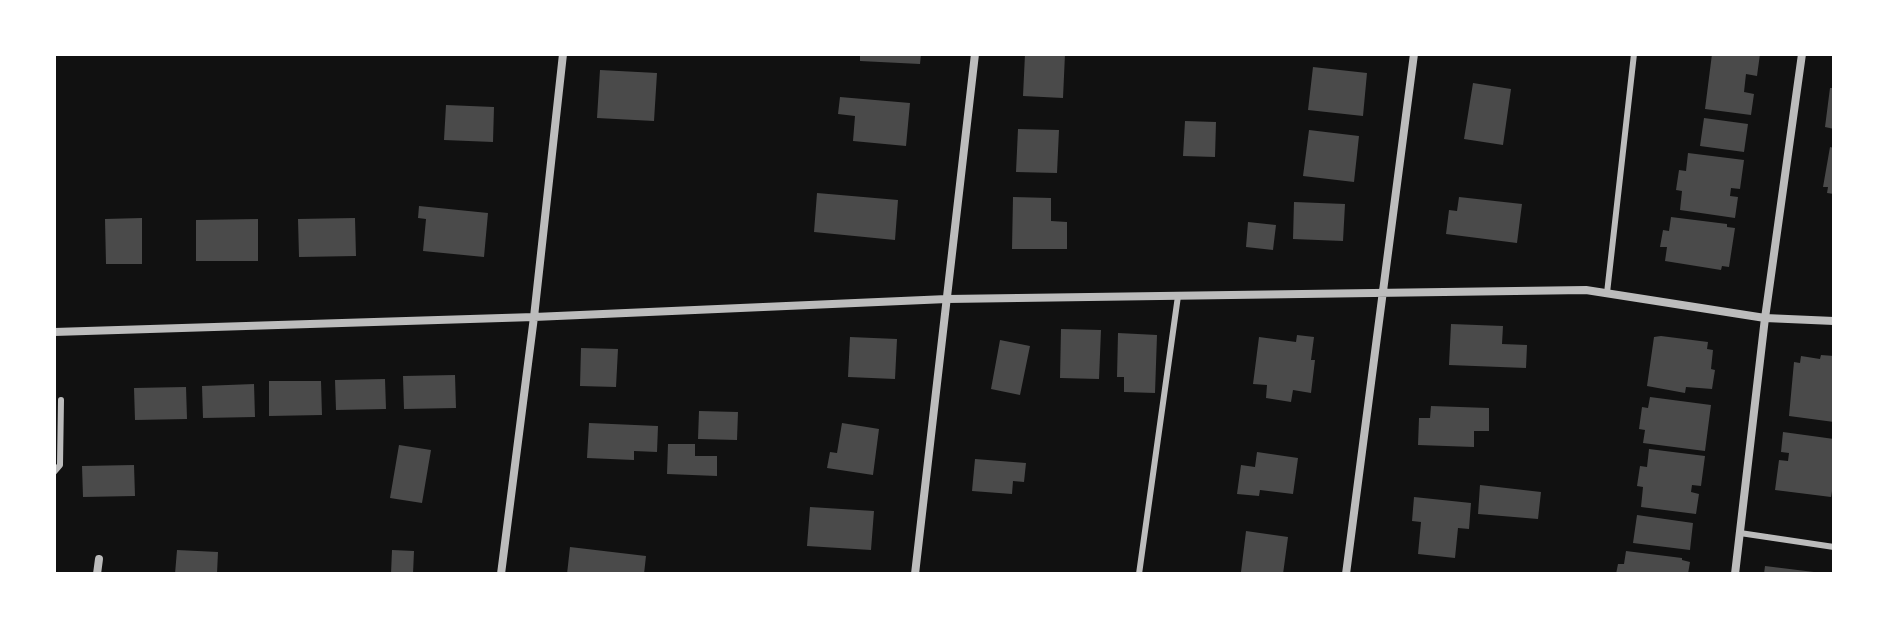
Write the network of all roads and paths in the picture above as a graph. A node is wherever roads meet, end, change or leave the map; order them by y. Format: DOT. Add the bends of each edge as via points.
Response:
graph roads {
  1 [pos="563,54"];
  2 [pos="975,54"];
  3 [pos="1414,54"];
  4 [pos="1634,54"];
  5 [pos="1802,54"];
  6 [pos="1607,293"];
  7 [pos="1381,294"];
  8 [pos="1178,296"];
  9 [pos="947,299"];
  10 [pos="534,317"];
  11 [pos="1765,318"];
  12 [pos="1834,321"];
  13 [pos="54,332"];
  14 [pos="61,400"];
  15 [pos="54,472"];
  16 [pos="1740,533"];
  17 [pos="1834,547"];
  18 [pos="99,559"];
  19 [pos="97,574"];
  20 [pos="501,574"];
  21 [pos="915,574"];
  22 [pos="1139,574"];
  23 [pos="1346,574"];
  24 [pos="1735,574"];
  1 -- 10 [label="street"];
  2 -- 9 [label="street"];
  3 -- 7 [label="street"];
  4 -- 6 [label="lane"];
  5 -- 11 [label="street"];
  6 -- 7 [label="street"];
  6 -- 11 [label="street"];
  7 -- 8 [label="street"];
  7 -- 23 [label="street"];
  8 -- 9 [label="street"];
  8 -- 22 [label="lane"];
  9 -- 10 [label="street"];
  9 -- 21 [label="street"];
  10 -- 13 [label="street"];
  10 -- 20 [label="street"];
  11 -- 12 [label="street"];
  11 -- 16 [label="street"];
  14 -- 15 [label="lane" via="60,465"];
  16 -- 17 [label="lane"];
  16 -- 24 [label="street"];
  18 -- 19 [label="street"];
}
